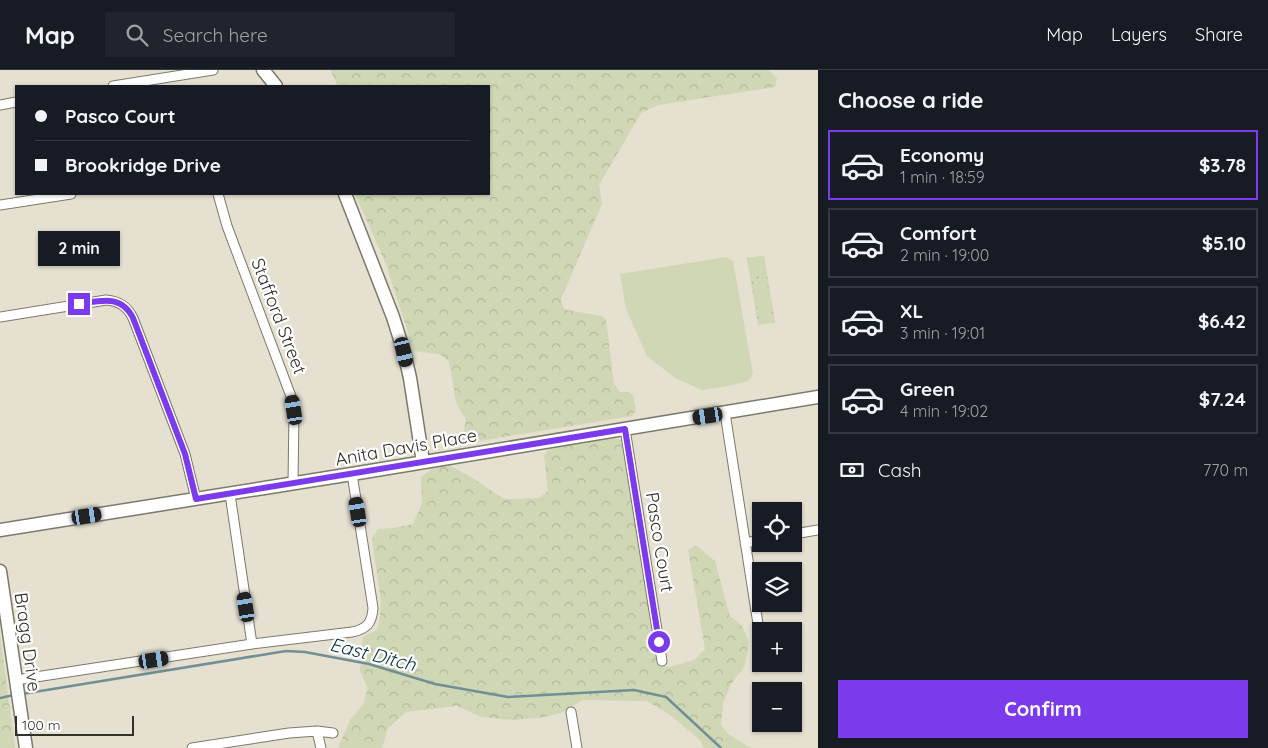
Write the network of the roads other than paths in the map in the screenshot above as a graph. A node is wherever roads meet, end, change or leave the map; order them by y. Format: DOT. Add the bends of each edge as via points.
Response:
graph roads {
  1 [pos="213,70"];
  2 [pos="263,70"];
  3 [pos="119,85"];
  4 [pos="275,85"];
  5 [pos="15,102"];
  6 [pos="0,105"];
  7 [pos="65,195"];
  8 [pos="218,195"];
  9 [pos="345,195"];
  10 [pos="0,205"];
  11 [pos="0,317"];
  12 [pos="818,397"];
  13 [pos="725,413"];
  14 [pos="625,429"];
  15 [pos="423,462"];
  16 [pos="352,474"];
  17 [pos="293,483"];
  18 [pos="230,494"];
  19 [pos="196,499"];
  20 [pos="0,530"];
  21 [pos="818,530"];
  22 [pos="802,533"];
  23 [pos="752,542"];
  24 [pos="745,543"];
  25 [pos="0,571"];
  26 [pos="758,622"];
  27 [pos="252,644"];
  28 [pos="662,661"];
  29 [pos="16,684"];
  30 [pos="571,712"];
  31 [pos="317,731"];
  32 [pos="333,733"];
  33 [pos="26,748"];
  34 [pos="192,748"];
  35 [pos="321,748"];
  36 [pos="577,748"];
  1 -- 3 [label="street"];
  2 -- 4 [label="street"];
  5 -- 6 [label="street"];
  7 -- 10 [label="street"];
  8 -- 17 [label="street, Stafford Street" via="292,400"];
  9 -- 15 [label="street" via="404,352"];
  11 -- 19 [label="street" via="106,300 120,303 130,311 185,454"];
  12 -- 13 [label="street, Anita Davis Place"];
  13 -- 14 [label="street, Anita Davis Place"];
  13 -- 24 [label="street"];
  14 -- 15 [label="street, Anita Davis Place"];
  14 -- 28 [label="street, Pasco Court"];
  15 -- 16 [label="street, Anita Davis Place"];
  16 -- 17 [label="street, Anita Davis Place"];
  16 -- 27 [label="street" via="372,608 370,621 358,630"];
  17 -- 18 [label="street, Anita Davis Place"];
  18 -- 19 [label="street, Anita Davis Place"];
  18 -- 27 [label="street"];
  19 -- 20 [label="street, Anita Davis Place"];
  21 -- 22 [label="street"];
  23 -- 24 [label="street"];
  24 -- 26 [label="street"];
  25 -- 29 [label="street, Bragg Drive"];
  27 -- 29 [label="street"];
  29 -- 33 [label="street, Bragg Drive"];
  30 -- 36 [label="street"];
  31 -- 32 [label="street"];
  31 -- 34 [label="street"];
  31 -- 35 [label="street"];
}
